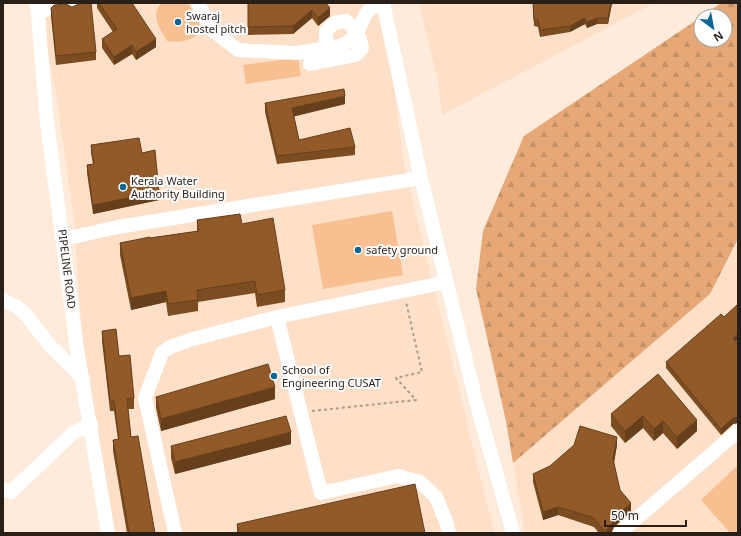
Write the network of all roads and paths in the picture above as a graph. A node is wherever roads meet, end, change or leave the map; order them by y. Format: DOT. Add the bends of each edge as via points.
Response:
graph roads {
  1 [pos="55,3"];
  2 [pos="198,3"];
  3 [pos="383,3"];
  4 [pos="38,9"];
  5 [pos="357,33"];
  6 [pos="331,48"];
  7 [pos="310,64"];
  8 [pos="421,178"];
  9 [pos="64,239"];
  10 [pos="447,282"];
  11 [pos="404,291"];
  12 [pos="3,300"];
  13 [pos="277,317"];
  14 [pos="83,378"];
  15 [pos="301,412"];
  16 [pos="90,424"];
  17 [pos="738,431"];
  18 [pos="3,489"];
  19 [pos="108,533"];
  20 [pos="175,533"];
  21 [pos="449,533"];
  22 [pos="513,533"];
  23 [pos="620,533"];
  1 -- 4 [label="street"];
  2 -- 6 [label="street" via="211,29 238,50 297,53"];
  3 -- 5 [label="street" via="371,8"];
  3 -- 8 [label="street"];
  4 -- 9 [label="street, PIPELINE ROAD" via="47,123"];
  5 -- 6 [label="street" via="350,41"];
  5 -- 6 [label="street" via="346,21 334,23 326,31 326,40"];
  5 -- 7 [label="street" via="362,48 356,55"];
  8 -- 9 [label="street" via="118,227"];
  8 -- 10 [label="street"];
  9 -- 14 [label="street, PIPELINE ROAD" via="77,349"];
  10 -- 11 [label="street"];
  10 -- 22 [label="street" via="476,401"];
  11 -- 13 [label="street"];
  11 -- 15 [label="path" via="422,372 396,378 416,400"];
  12 -- 14 [label="street" via="26,314 52,348"];
  13 -- 15 [label="street"];
  13 -- 20 [label="street" via="193,339 170,347 162,353 145,398"];
  14 -- 16 [label="street, PIPELINE ROAD"];
  15 -- 21 [label="street" via="321,493 398,476 420,482 436,497"];
  16 -- 18 [label="street" via="73,433 11,492"];
  16 -- 19 [label="street, PIPELINE ROAD"];
  17 -- 23 [label="street"];
}
